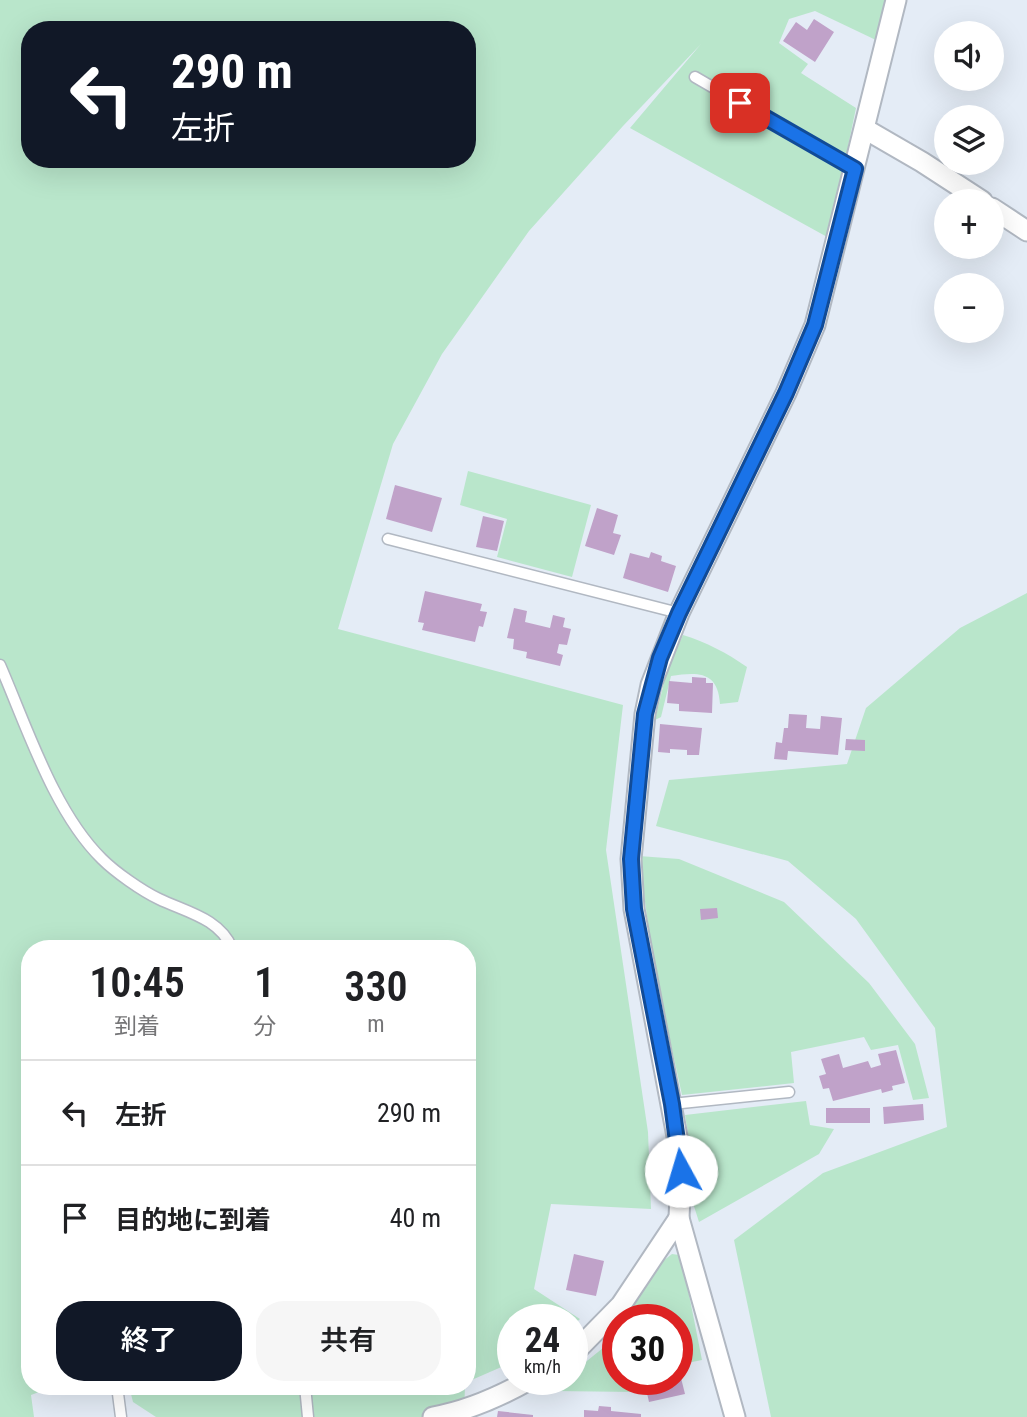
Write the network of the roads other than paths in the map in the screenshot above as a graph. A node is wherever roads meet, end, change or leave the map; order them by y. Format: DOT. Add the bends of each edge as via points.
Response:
graph roads {
  1 [pos="896,0"];
  2 [pos="695,77"];
  3 [pos="864,129"];
  4 [pos="855,169"];
  5 [pos="964,189"];
  6 [pos="1004,216"];
  7 [pos="1027,231"];
  8 [pos="388,540"];
  9 [pos="679,613"];
  10 [pos="0,665"];
  11 [pos="227,940"];
  12 [pos="789,1092"];
  13 [pos="672,1104"];
  14 [pos="680,1218"];
  15 [pos="588,1339"];
  16 [pos="118,1395"];
  17 [pos="306,1395"];
  18 [pos="498,1395"];
  19 [pos="121,1417"];
  20 [pos="308,1417"];
  21 [pos="433,1417"];
  22 [pos="735,1417"];
  1 -- 3 [label="street"];
  2 -- 4 [label="lane"];
  3 -- 4 [label="street"];
  3 -- 5 [label="street"];
  4 -- 9 [label="street" via="815,325"];
  6 -- 7 [label="street"];
  8 -- 9 [label="lane"];
  9 -- 13 [label="street" via="660,658 645,714 631,859 634,909"];
  10 -- 11 [label="lane" via="62,806 79,833 103,860 156,898 208,919"];
  12 -- 13 [label="lane"];
  13 -- 14 [label="street" via="681,1171"];
  14 -- 15 [label="street" via="621,1305"];
  14 -- 22 [label="street"];
  16 -- 19 [label="lane"];
  17 -- 20 [label="lane"];
  18 -- 21 [label="street"];
}
